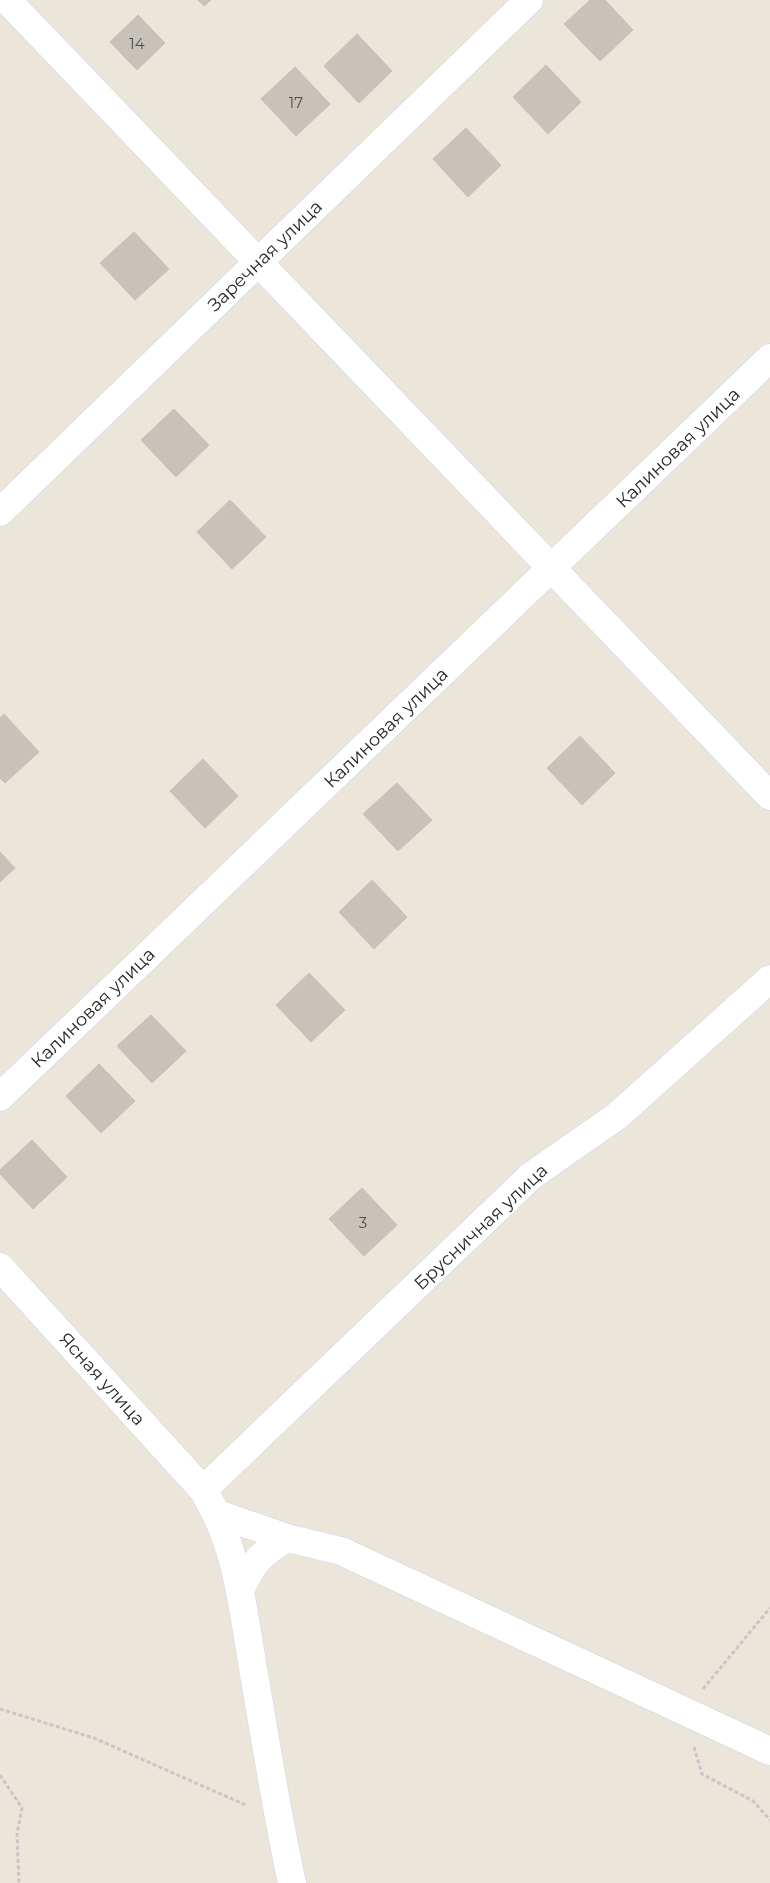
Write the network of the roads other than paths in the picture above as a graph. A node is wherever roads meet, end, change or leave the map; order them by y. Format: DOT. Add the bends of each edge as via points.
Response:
graph roads {
  1 [pos="8,0"];
  2 [pos="529,0"];
  3 [pos="260,262"];
  4 [pos="770,358"];
  5 [pos="0,512"];
  6 [pos="552,569"];
  7 [pos="770,796"];
  8 [pos="770,979"];
  9 [pos="0,1097"];
  10 [pos="0,1267"];
  11 [pos="203,1490"];
  12 [pos="218,1514"];
  13 [pos="287,1538"];
  14 [pos="240,1591"];
  15 [pos="770,1751"];
  16 [pos="292,1883"];
  1 -- 3 [label="street"];
  2 -- 3 [label="street, Заречная улица"];
  3 -- 5 [label="street, Заречная улица"];
  3 -- 6 [label="street"];
  4 -- 6 [label="street, Калиновая улица"];
  6 -- 7 [label="street"];
  6 -- 9 [label="street, Калиновая улица"];
  8 -- 11 [label="street, Брусничная улица" via="617,1116 532,1176"];
  10 -- 11 [label="street, Ясная улица"];
  11 -- 12 [label="street, Ясная улица"];
  12 -- 13 [label="street"];
  12 -- 14 [label="street, Ясная улица" via="231,1548"];
  13 -- 14 [label="street" via="267,1550 251,1566"];
  13 -- 15 [label="street" via="341,1550"];
  14 -- 16 [label="street, Ясная улица" via="278,1819"];
}
